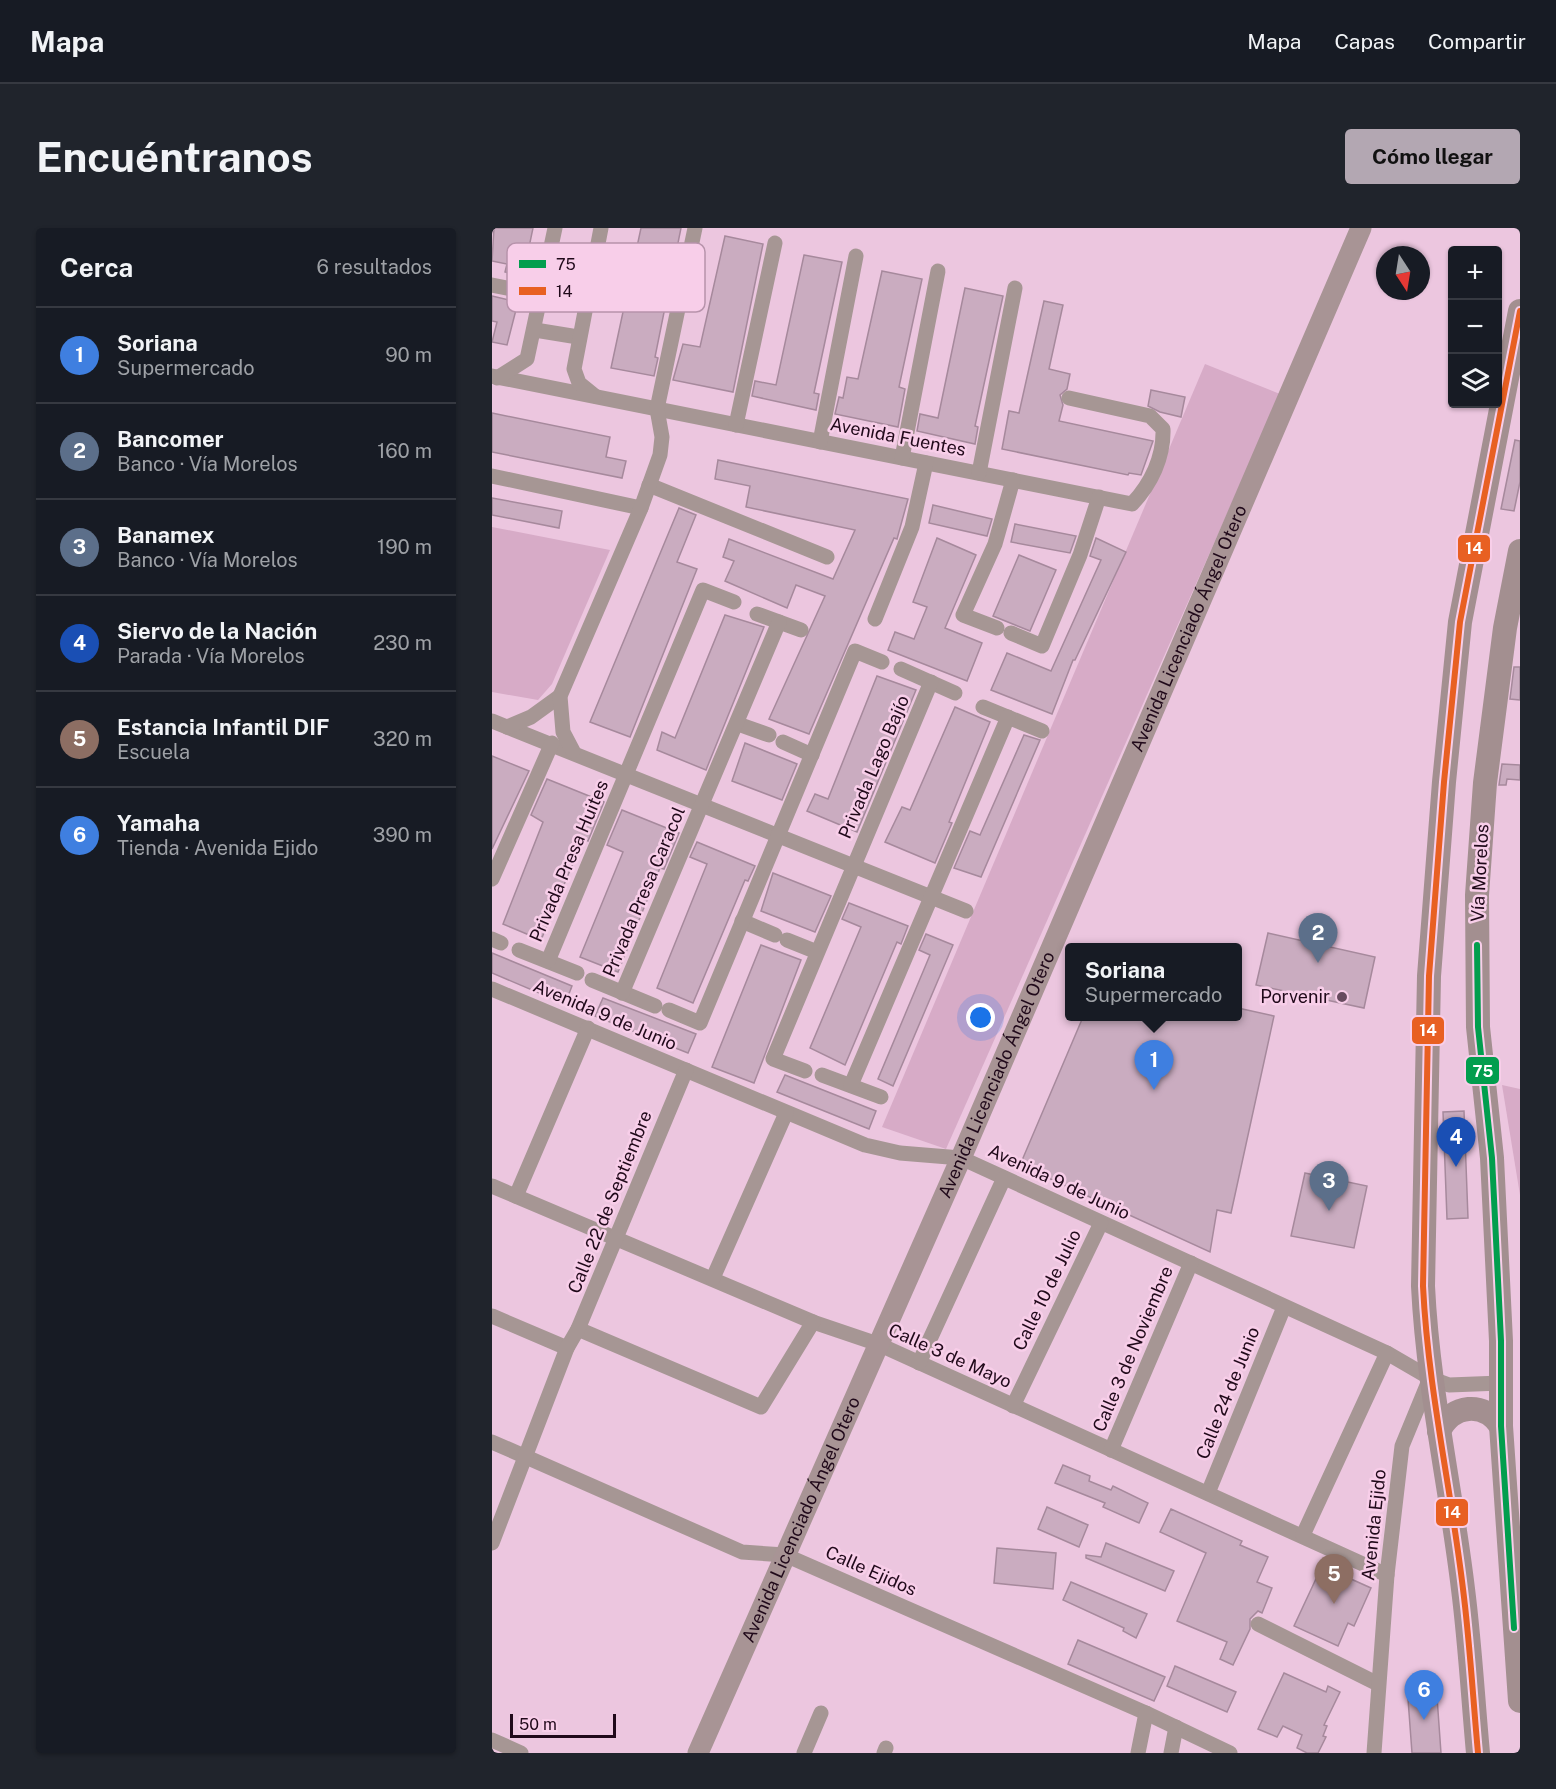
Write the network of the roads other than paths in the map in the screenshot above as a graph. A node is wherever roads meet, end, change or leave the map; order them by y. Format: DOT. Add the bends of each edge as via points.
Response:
graph roads {
  1 [pos="555,228"];
  2 [pos="601,228"];
  3 [pos="695,228"];
  4 [pos="1361,228"];
  5 [pos="552,243"];
  6 [pos="598,243"];
  7 [pos="692,243"];
  8 [pos="775,243"];
  9 [pos="855,256"];
  10 [pos="938,271"];
  11 [pos="492,285"];
  12 [pos="507,288"];
  13 [pos="1015,288"];
  14 [pos="1520,311"];
  15 [pos="539,312"];
  16 [pos="583,312"];
  17 [pos="677,312"];
  18 [pos="535,330"];
  19 [pos="578,337"];
  20 [pos="495,377"];
  21 [pos="597,398"];
  22 [pos="1069,398"];
  23 [pos="657,409"];
  24 [pos="736,425"];
  25 [pos="819,442"];
  26 [pos="902,458"];
  27 [pos="926,463"];
  28 [pos="979,473"];
  29 [pos="492,476"];
  30 [pos="1013,480"];
  31 [pos="650,485"];
  32 [pos="1100,497"];
  33 [pos="641,508"];
  34 [pos="1520,551"];
  35 [pos="827,557"];
  36 [pos="734,602"];
  37 [pos="757,614"];
  38 [pos="875,619"];
  39 [pos="779,622"];
  40 [pos="801,630"];
  41 [pos="1512,630"];
  42 [pos="882,662"];
  43 [pos="901,669"];
  44 [pos="931,682"];
  45 [pos="955,693"];
  46 [pos="560,696"];
  47 [pos="983,707"];
  48 [pos="1008,717"];
  49 [pos="492,721"];
  50 [pos="738,723"];
  51 [pos="507,727"];
  52 [pos="1042,731"];
  53 [pos="552,743"];
  54 [pos="573,751"];
  55 [pos="812,755"];
  56 [pos="626,775"];
  57 [pos="703,807"];
  58 [pos="777,837"];
  59 [pos="853,868"];
  60 [pos="492,879"];
  61 [pos="929,898"];
  62 [pos="966,911"];
  63 [pos="742,921"];
  64 [pos="519,950"];
  65 [pos="817,952"];
  66 [pos="548,962"];
  67 [pos="577,973"];
  68 [pos="592,980"];
  69 [pos="493,992"];
  70 [pos="622,993"];
  71 [pos="588,1028"];
  72 [pos="686,1070"];
  73 [pos="806,1071"];
  74 [pos="822,1075"];
  75 [pos="850,1085"];
  76 [pos="881,1097"];
  77 [pos="786,1113"];
  78 [pos="961,1158"];
  79 [pos="1004,1178"];
  80 [pos="492,1186"];
  81 [pos="516,1196"];
  82 [pos="1101,1223"];
  83 [pos="616,1239"];
  84 [pos="1191,1263"];
  85 [pos="713,1278"];
  86 [pos="1284,1307"];
  87 [pos="492,1316"];
  88 [pos="813,1322"];
  89 [pos="578,1329"];
  90 [pos="878,1344"];
  91 [pos="567,1348"];
  92 [pos="1387,1353"];
  93 [pos="919,1363"];
  94 [pos="1430,1378"];
  95 [pos="1501,1383"];
  96 [pos="1013,1406"];
  97 [pos="1501,1425"];
  98 [pos="1439,1431"];
  99 [pos="492,1442"];
  100 [pos="1111,1450"];
  101 [pos="524,1456"];
  102 [pos="1209,1493"];
  103 [pos="1303,1535"];
  104 [pos="492,1543"];
  105 [pos="785,1555"];
  106 [pos="1387,1575"];
  107 [pos="1258,1624"];
  108 [pos="1378,1684"];
  109 [pos="1520,1701"];
  110 [pos="821,1713"];
  111 [pos="1146,1713"];
  112 [pos="1176,1727"];
  113 [pos="492,1740"];
  114 [pos="521,1753"];
  115 [pos="698,1753"];
  116 [pos="804,1753"];
  117 [pos="1138,1753"];
  118 [pos="1171,1753"];
  119 [pos="1230,1753"];
  120 [pos="1374,1753"];
  121 [pos="1478,1753"];
  1 -- 5 [label="street, Avenida Fuentes"];
  2 -- 6 [label="street"];
  3 -- 7 [label="street"];
  4 -- 78 [label="main road, Avenida Licenciado Ángel Otero"];
  8 -- 24 [label="street"];
  9 -- 25 [label="street"];
  10 -- 26 [label="street"];
  11 -- 12 [label="street"];
  13 -- 28 [label="street"];
  14 -- 94 [label="main road" via="1460,622 1444,782 1429,987 1424,1286"];
  15 -- 18 [label="street, Avenida Fuentes"];
  16 -- 19 [label="street"];
  17 -- 23 [label="street"];
  18 -- 19 [label="street"];
  18 -- 20 [label="street, Avenida Fuentes" via="527,359"];
  19 -- 21 [label="street" via="574,369 579,383"];
  20 -- 21 [label="street, Avenida Fuentes"];
  21 -- 23 [label="street, Avenida Fuentes"];
  22 -- 32 [label="street, Avenida Fuentes" via="1150,416 1163,429 1158,464 1145,491 1132,504"];
  23 -- 24 [label="street, Avenida Fuentes"];
  23 -- 31 [label="street" via="662,437"];
  24 -- 25 [label="street, Avenida Fuentes"];
  25 -- 26 [label="street, Avenida Fuentes"];
  26 -- 27 [label="street, Avenida Fuentes"];
  27 -- 28 [label="street, Avenida Fuentes"];
  27 -- 38 [label="street" via="912,527"];
  28 -- 30 [label="street, Avenida Fuentes"];
  29 -- 33 [label="street"];
  30 -- 32 [label="street, Avenida Fuentes"];
  30 -- 32 [label="street" via="995,544 963,615 1042,646"];
  31 -- 33 [label="street"];
  31 -- 35 [label="street"];
  33 -- 46 [label="street"];
  34 -- 41 [label="main road, Vía Morelos"];
  36 -- 56 [label="street, Privada Presa Huites" via="703,590"];
  37 -- 39 [label="street"];
  39 -- 40 [label="street"];
  39 -- 50 [label="street, Privada Presa Caracol"];
  41 -- 95 [label="main road, Vía Morelos" via="1485,783 1477,895 1478,1027 1492,1158"];
  42 -- 55 [label="street" via="855,651"];
  43 -- 44 [label="street, Privada Lago Bajío"];
  44 -- 45 [label="street, Privada Lago Bajío"];
  44 -- 59 [label="street, Privada Lago Bajío"];
  46 -- 51 [label="street" via="539,712"];
  46 -- 54 [label="street" via="563,732"];
  47 -- 48 [label="street"];
  48 -- 52 [label="street"];
  48 -- 61 [label="street"];
  49 -- 51 [label="street"];
  50 -- 55 [label="street"];
  50 -- 57 [label="street, Privada Presa Caracol"];
  51 -- 53 [label="street"];
  53 -- 54 [label="street"];
  53 -- 60 [label="street"];
  54 -- 56 [label="street"];
  55 -- 58 [label="street"];
  56 -- 57 [label="street"];
  56 -- 66 [label="street, Privada Presa Huites"];
  57 -- 58 [label="street"];
  57 -- 70 [label="street, Privada Presa Caracol"];
  58 -- 59 [label="street"];
  58 -- 63 [label="street"];
  59 -- 61 [label="street"];
  59 -- 65 [label="street, Privada Lago Bajío"];
  61 -- 62 [label="street"];
  61 -- 75 [label="street"];
  63 -- 65 [label="street"];
  63 -- 70 [label="street, Privada Presa Caracol" via="699,1023"];
  64 -- 66 [label="street, Privada Presa Huites"];
  65 -- 73 [label="street, Privada Lago Bajío" via="773,1059"];
  66 -- 67 [label="street, Privada Presa Huites"];
  68 -- 70 [label="street, Privada Presa Caracol"];
  69 -- 71 [label="street, Avenida 9 de Junio"];
  71 -- 72 [label="street, Avenida 9 de Junio"];
  71 -- 81 [label="street"];
  72 -- 77 [label="street, Avenida 9 de Junio"];
  72 -- 83 [label="street, Calle 22 de Septiembre"];
  74 -- 75 [label="street"];
  75 -- 76 [label="street"];
  77 -- 78 [label="street, Avenida 9 de Junio" via="865,1145 900,1153"];
  77 -- 85 [label="street"];
  78 -- 79 [label="street, Avenida 9 de Junio"];
  78 -- 90 [label="main road, Avenida Licenciado Ángel Otero"];
  79 -- 82 [label="street, Avenida 9 de Junio"];
  79 -- 93 [label="street"];
  80 -- 81 [label="street, Calle 3 de Mayo"];
  81 -- 83 [label="street, Calle 3 de Mayo"];
  82 -- 84 [label="street, Avenida 9 de Junio"];
  82 -- 96 [label="street, Calle 10 de Julio"];
  83 -- 85 [label="street, Calle 3 de Mayo"];
  83 -- 89 [label="street, Calle 22 de Septiembre"];
  84 -- 86 [label="street, Avenida 9 de Junio"];
  84 -- 100 [label="street, Calle 3 de Noviembre"];
  85 -- 88 [label="street, Calle 3 de Mayo"];
  86 -- 92 [label="street, Avenida 9 de Junio"];
  86 -- 102 [label="street, Calle 24 de Junio"];
  87 -- 91 [label="street"];
  88 -- 89 [label="street" via="761,1407"];
  88 -- 90 [label="street, Calle 3 de Mayo"];
  89 -- 91 [label="street, Calle 22 de Septiembre"];
  90 -- 93 [label="street, Calle 3 de Mayo"];
  90 -- 105 [label="main road, Avenida Licenciado Ángel Otero"];
  91 -- 101 [label="street, Calle 22 de Septiembre"];
  92 -- 94 [label="street, Avenida 9 de Junio"];
  92 -- 103 [label="street"];
  93 -- 96 [label="street, Calle 3 de Mayo"];
  94 -- 95 [label="street, Avenida 9 de Junio" via="1449,1385"];
  94 -- 98 [label="main road"];
  94 -- 106 [label="street, Avenida Ejido" via="1402,1446"];
  95 -- 97 [label="main road, Vía Morelos"];
  96 -- 100 [label="street, Calle 3 de Mayo"];
  97 -- 98 [label="main road" via="1485,1411 1470,1408 1448,1417"];
  97 -- 109 [label="main road, Vía Morelos"];
  98 -- 121 [label="main road" via="1463,1589"];
  99 -- 101 [label="street, Calle Ejidos"];
  100 -- 102 [label="street, Calle 3 de Mayo"];
  101 -- 104 [label="street, Calle 22 de Septiembre"];
  101 -- 105 [label="street, Calle Ejidos" via="742,1552"];
  102 -- 103 [label="street, Calle 3 de Mayo"];
  103 -- 106 [label="street, Calle 3 de Mayo"];
  105 -- 111 [label="street, Calle Ejidos"];
  105 -- 115 [label="main road, Avenida Licenciado Ángel Otero"];
  106 -- 108 [label="street, Avenida Ejido"];
  107 -- 108 [label="street"];
  108 -- 120 [label="street, Avenida Ejido"];
  110 -- 116 [label="street"];
  111 -- 112 [label="street, Calle Ejidos"];
  111 -- 117 [label="street"];
  112 -- 118 [label="street"];
  112 -- 119 [label="street, Calle Ejidos"];
  113 -- 114 [label="street"];
}
